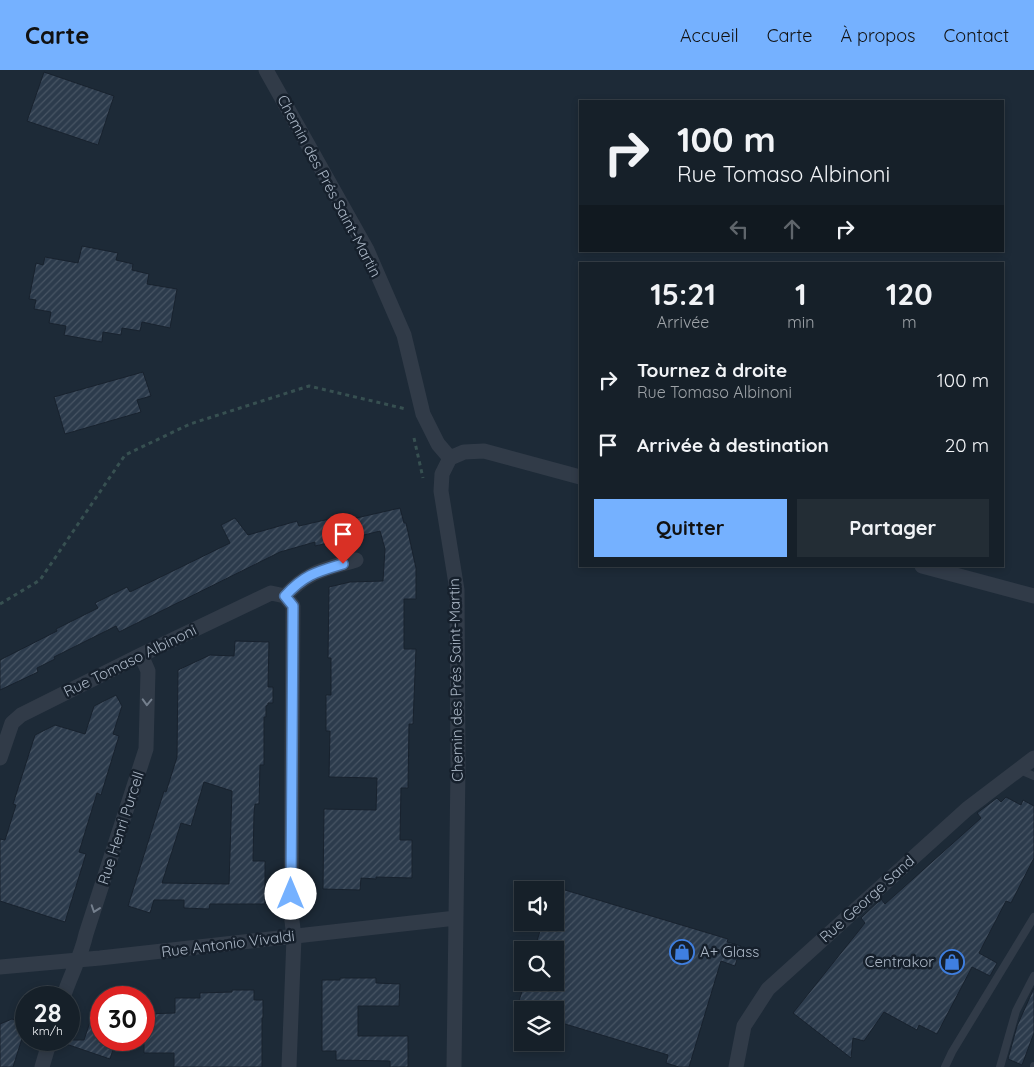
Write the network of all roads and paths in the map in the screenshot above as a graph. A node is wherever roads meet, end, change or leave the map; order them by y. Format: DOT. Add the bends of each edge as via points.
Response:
graph roads {
  1 [pos="266,70"];
  2 [pos="405,401"];
  3 [pos="407,410"];
  4 [pos="409,416"];
  5 [pos="412,431"];
  6 [pos="450,458"];
  7 [pos="579,477"];
  8 [pos="425,487"];
  9 [pos="356,560"];
  10 [pos="926,567"];
  11 [pos="285,596"];
  12 [pos="1034,596"];
  13 [pos="0,604"];
  14 [pos="141,655"];
  15 [pos="0,758"];
  16 [pos="1034,758"];
  17 [pos="1018,769"];
  18 [pos="1034,776"];
  19 [pos="1034,917"];
  20 [pos="456,918"];
  21 [pos="294,937"];
  22 [pos="79,960"];
  23 [pos="0,967"];
  24 [pos="1034,976"];
  25 [pos="67,986"];
  26 [pos="1026,991"];
  27 [pos="1034,994"];
  28 [pos="47,1051"];
  29 [pos="42,1067"];
  30 [pos="289,1067"];
  31 [pos="454,1067"];
  32 [pos="736,1067"];
  33 [pos="944,1067"];
  34 [pos="1000,1067"];
  1 -- 6 [label="street, Chemin des Prés Saint-Martin" via="367,250 404,335 423,414 438,444"];
  2 -- 3 [label="path"];
  3 -- 4 [label="path"];
  3 -- 13 [label="path" via="309,386 190,424 125,455 40,580"];
  5 -- 8 [label="path"];
  6 -- 7 [label="street" via="464,452 484,451"];
  6 -- 20 [label="street, Chemin des Prés Saint-Martin" via="442,474 441,491 457,590"];
  9 -- 11 [label="street" via="316,572 297,582"];
  10 -- 12 [label="street"];
  11 -- 14 [label="street, Rue Tomaso Albinoni" via="271,593"];
  11 -- 21 [label="street" via="293,606 291,913"];
  14 -- 15 [label="street, Rue Tomaso Albinoni" via="21,716 12,723"];
  14 -- 22 [label="street, Rue Henri Purcell, one-way" via="148,670 146,749"];
  16 -- 17 [label="street, Rue George Sand"];
  17 -- 18 [label="lane"];
  17 -- 32 [label="street, Rue George Sand" via="967,809 768,989 744,1026"];
  19 -- 33 [label="lane"];
  20 -- 21 [label="street, Rue Antonio Vivaldi"];
  20 -- 31 [label="street, Chemin des Prés Saint-Martin"];
  21 -- 22 [label="street, Rue Antonio Vivaldi"];
  21 -- 30 [label="street"];
  22 -- 23 [label="street, Rue Antonio Vivaldi"];
  22 -- 25 [label="street, Rue Henri Purcell"];
  24 -- 26 [label="lane"];
  26 -- 27 [label="lane"];
  26 -- 34 [label="lane" via="1016,1011"];
  28 -- 29 [label="street"];
}
